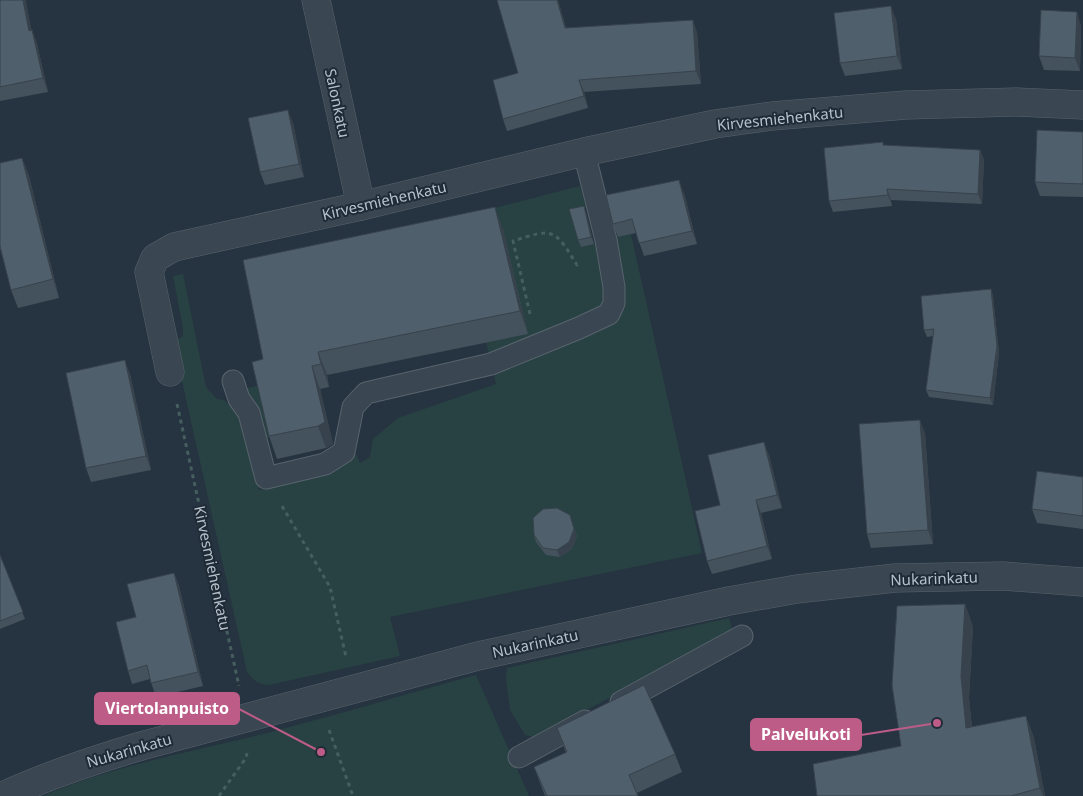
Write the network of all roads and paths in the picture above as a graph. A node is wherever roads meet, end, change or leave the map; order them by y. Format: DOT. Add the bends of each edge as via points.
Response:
graph roads {
  1 [pos="316,0"];
  2 [pos="1083,105"];
  3 [pos="584,152"];
  4 [pos="361,206"];
  5 [pos="609,258"];
  6 [pos="537,345"];
  7 [pos="170,372"];
  8 [pos="233,381"];
  9 [pos="266,478"];
  10 [pos="1083,582"];
  11 [pos="742,636"];
  12 [pos="353,689"];
  13 [pos="317,699"];
  14 [pos="246,719"];
  15 [pos="519,757"];
  16 [pos="3,796"];
  17 [pos="219,796"];
  18 [pos="353,796"];
  1 -- 4 [label="street, Salonkatu"];
  2 -- 3 [label="street, Kirvesmiehenkatu" via="1016,102 906,105 772,116 715,124"];
  3 -- 4 [label="street, Kirvesmiehenkatu"];
  3 -- 5 [label="lane"];
  4 -- 7 [label="street, Kirvesmiehenkatu" via="174,248 155,258 149,272"];
  5 -- 6 [label="lane" via="614,303 609,314"];
  5 -- 6 [label="path" via="577,265 560,238 542,232 513,241"];
  6 -- 9 [label="lane" via="491,364 366,393 353,407 344,452 325,464"];
  7 -- 14 [label="path, Kirvesmiehenkatu"];
  8 -- 9 [label="lane" via="239,399 249,413"];
  9 -- 12 [label="path" via="330,587"];
  10 -- 12 [label="street, Nukarinkatu" via="1003,576 895,578 798,589 478,656"];
  11 -- 15 [label="lane"];
  12 -- 13 [label="street, Nukarinkatu"];
  13 -- 14 [label="street, Nukarinkatu"];
  13 -- 18 [label="path"];
  14 -- 16 [label="street, Nukarinkatu" via="88,761"];
  14 -- 17 [label="path, Kirvesmiehenkatu" via="251,738 246,758"];
}
